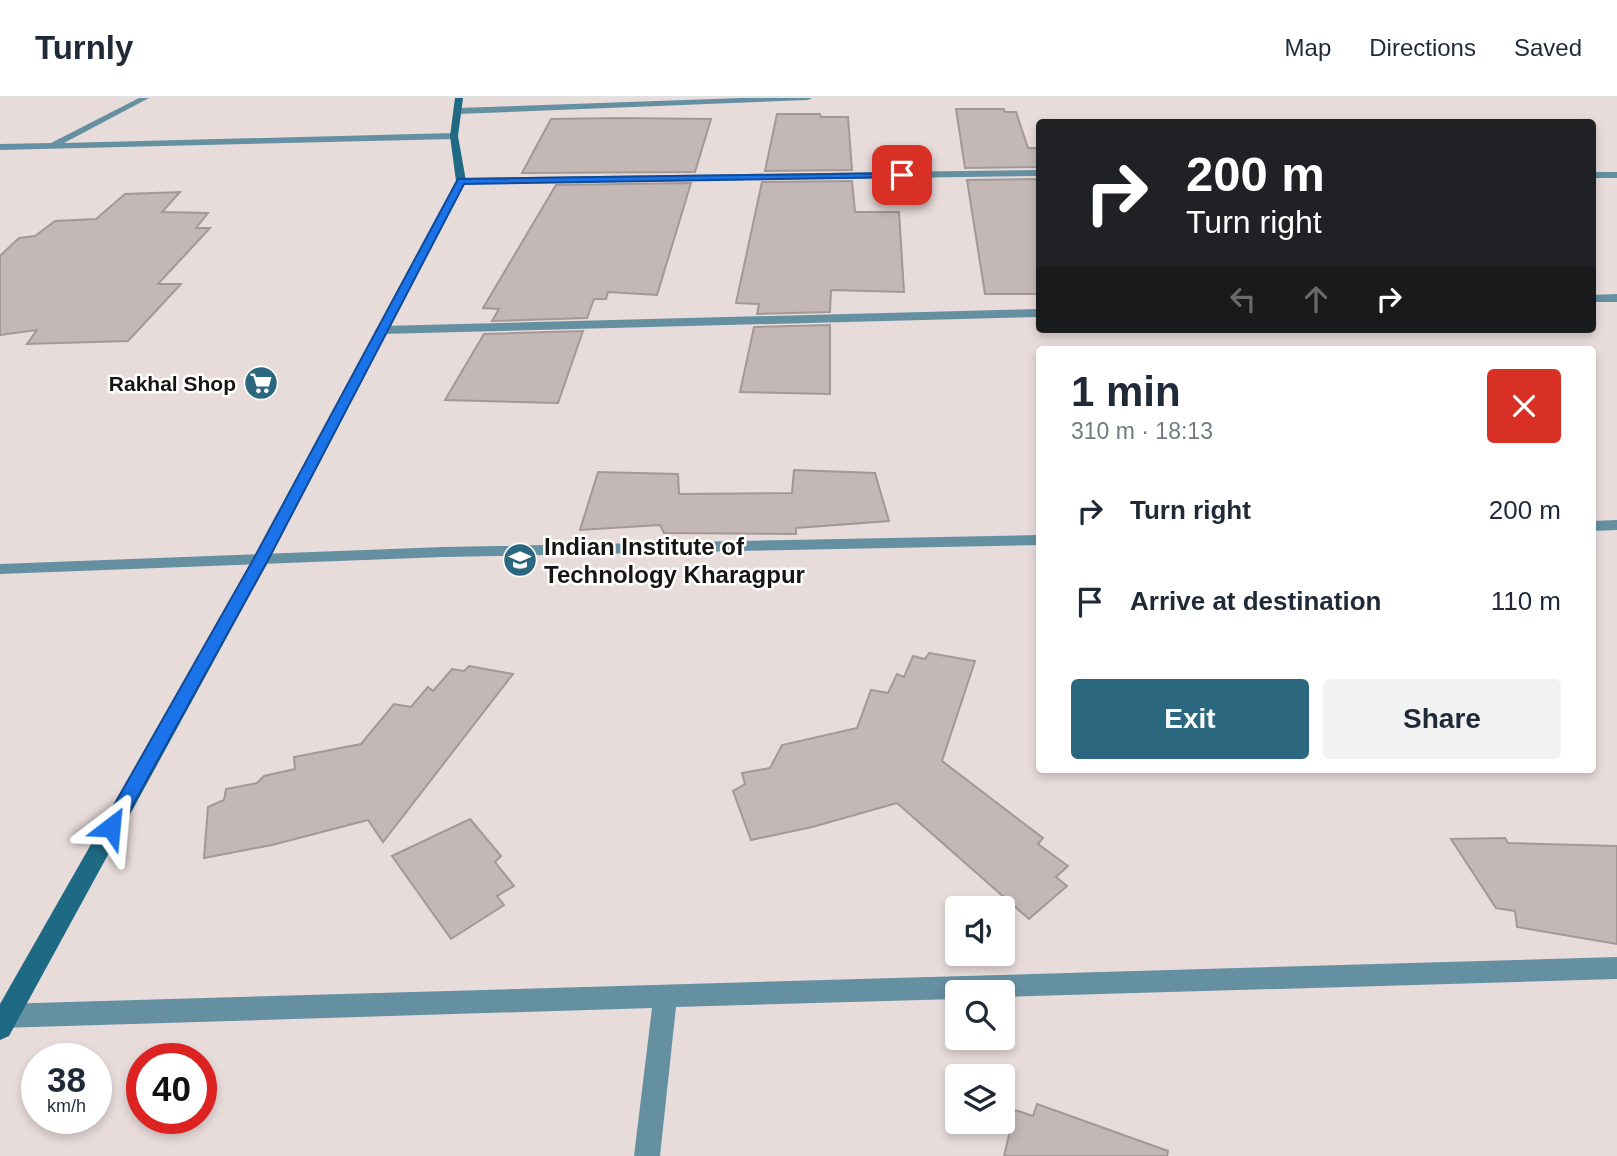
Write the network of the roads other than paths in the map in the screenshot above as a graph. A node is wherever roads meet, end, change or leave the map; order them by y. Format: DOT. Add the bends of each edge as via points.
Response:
graph roads {
  1 [pos="145,98"];
  2 [pos="808,98"];
  3 [pos="458,104"];
  4 [pos="454,136"];
  5 [pos="51,146"];
  6 [pos="0,148"];
  7 [pos="1036,173"];
  8 [pos="1596,175"];
  9 [pos="1617,175"];
  10 [pos="461,181"];
  11 [pos="1617,298"];
  12 [pos="1596,299"];
  13 [pos="1036,313"];
  14 [pos="381,330"];
  15 [pos="1617,525"];
  16 [pos="1596,526"];
  17 [pos="1036,540"];
  18 [pos="261,560"];
  19 [pos="0,569"];
  20 [pos="1617,968"];
  21 [pos="664,996"];
  22 [pos="2,1020"];
  23 [pos="647,1156"];
  1 -- 5 [label="street"];
  2 -- 3 [label="street"];
  3 -- 4 [label="street"];
  4 -- 5 [label="street"];
  4 -- 10 [label="street"];
  5 -- 6 [label="street"];
  7 -- 10 [label="street"];
  8 -- 9 [label="street"];
  10 -- 14 [label="street"];
  11 -- 12 [label="street"];
  13 -- 14 [label="street"];
  14 -- 18 [label="street"];
  15 -- 16 [label="street"];
  17 -- 18 [label="street"];
  18 -- 19 [label="street"];
  18 -- 22 [label="street"];
  20 -- 21 [label="street"];
  21 -- 22 [label="street"];
  21 -- 23 [label="street"];
}
